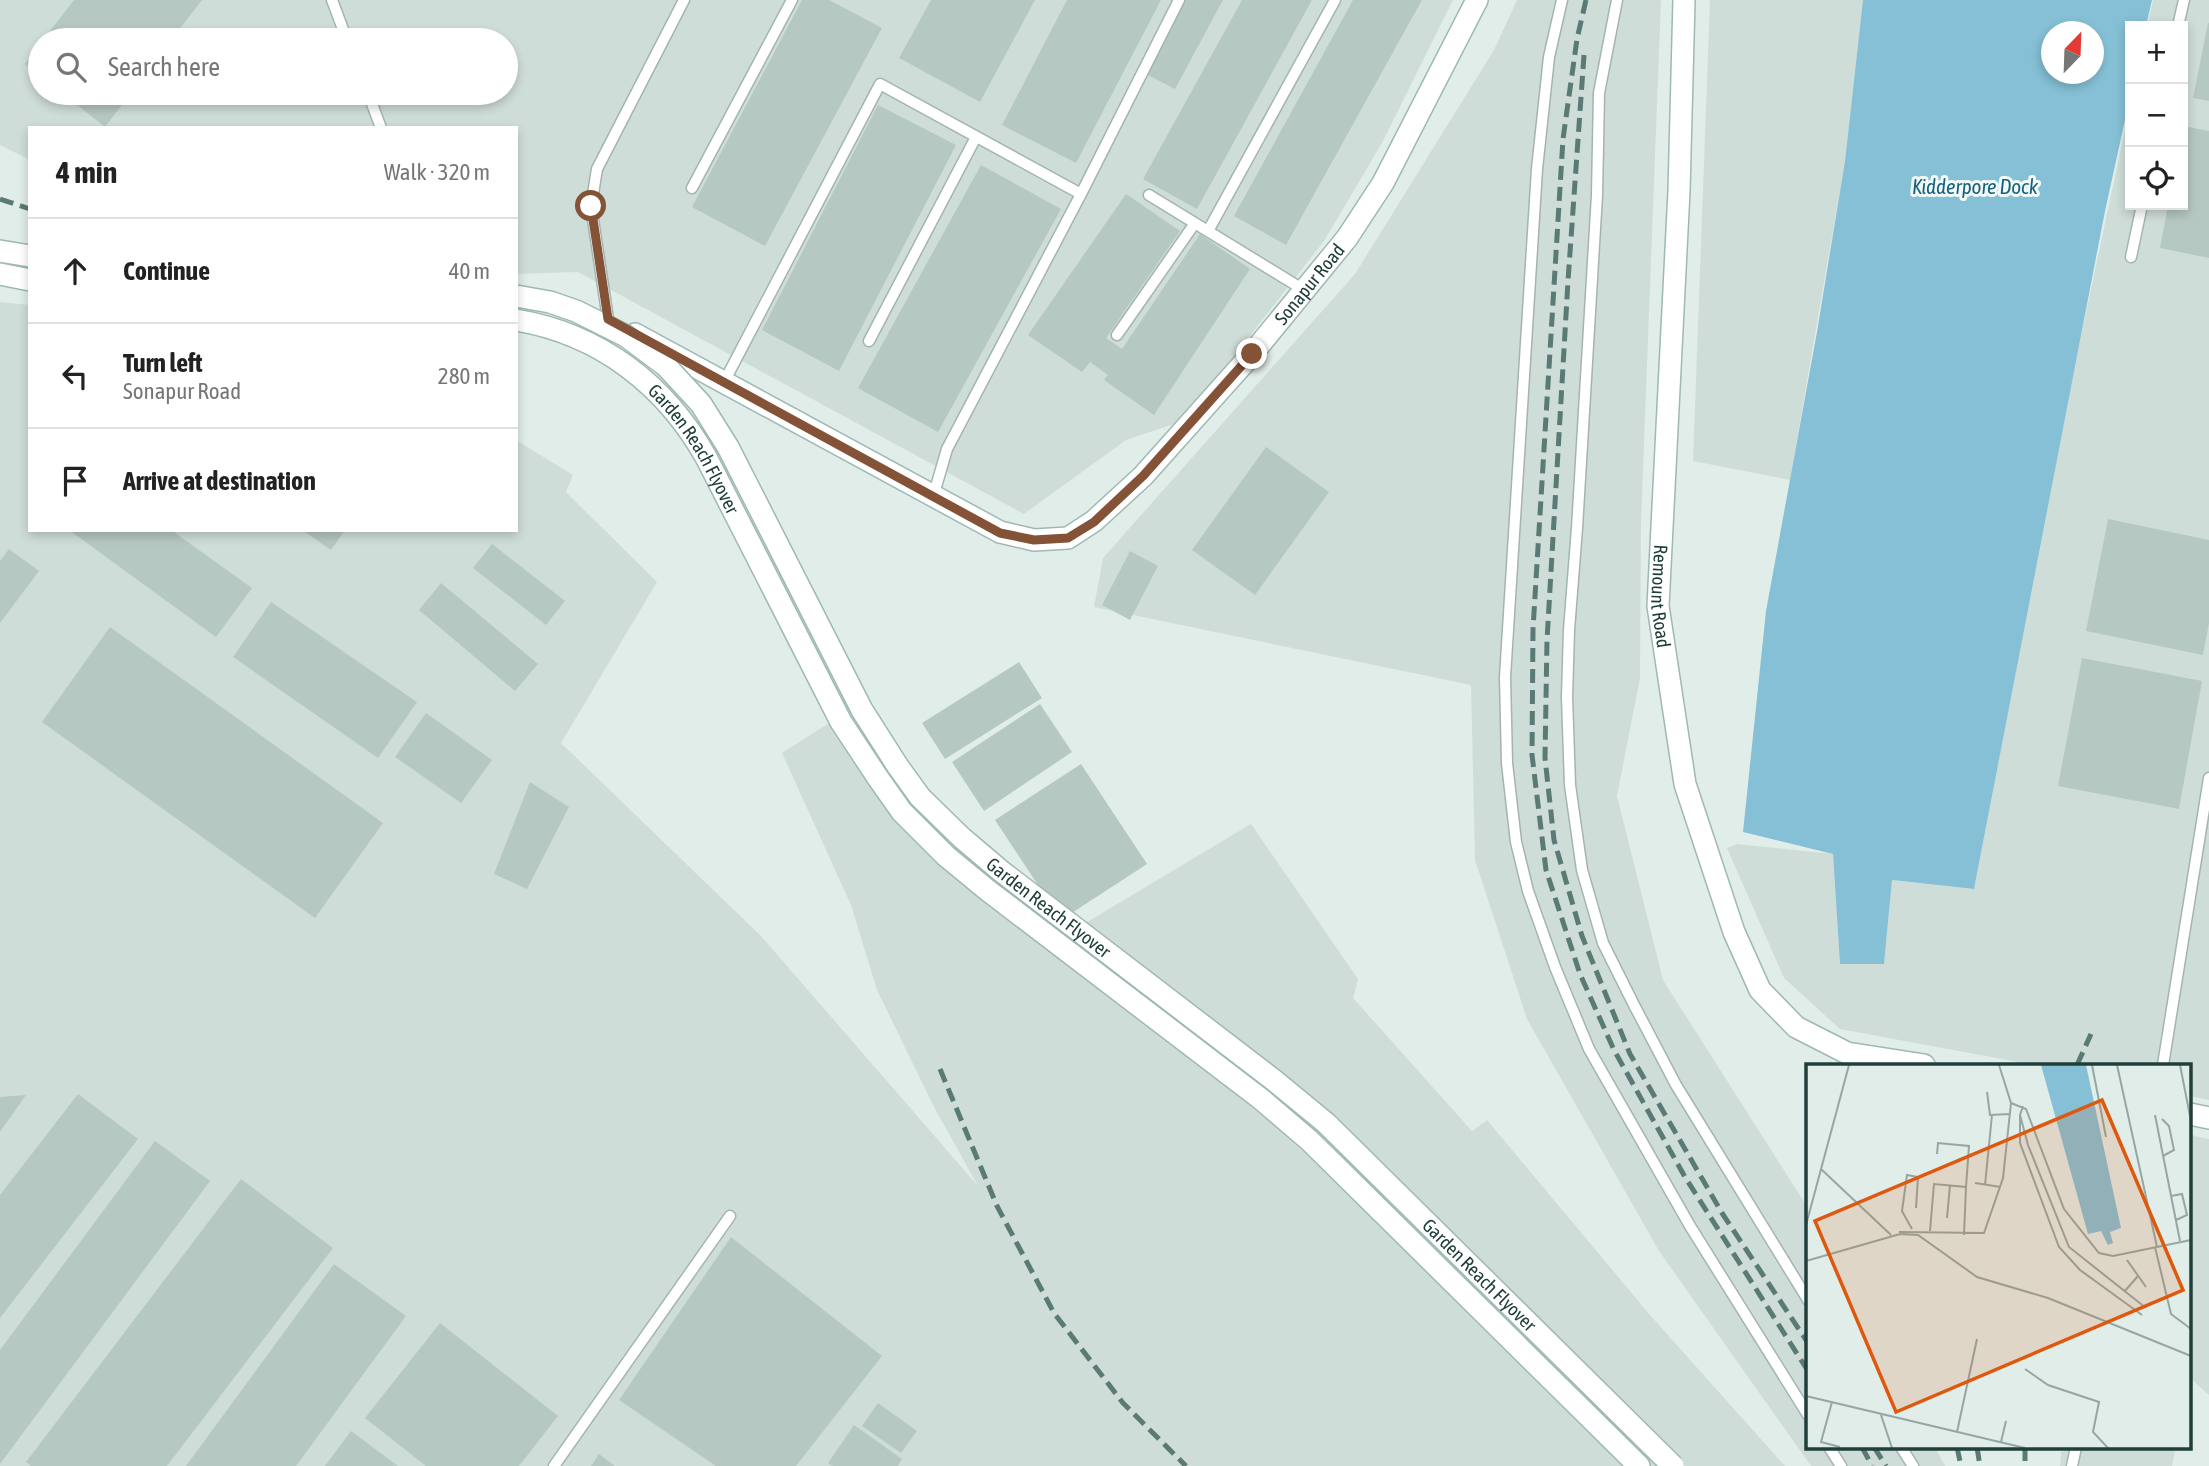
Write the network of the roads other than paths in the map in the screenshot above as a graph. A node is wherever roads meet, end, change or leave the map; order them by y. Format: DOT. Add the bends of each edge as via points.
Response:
graph roads {
  1 [pos="331,0"];
  2 [pos="684,0"];
  3 [pos="792,0"];
  4 [pos="1179,0"];
  5 [pos="1335,0"];
  6 [pos="1477,0"];
  7 [pos="1562,0"];
  8 [pos="1616,0"];
  9 [pos="1684,0"];
  10 [pos="2184,0"];
  11 [pos="2179,21"];
  12 [pos="342,28"];
  13 [pos="372,105"];
  14 [pos="380,126"];
  15 [pos="976,137"];
  16 [pos="692,188"];
  17 [pos="1081,194"];
  18 [pos="1149,195"];
  19 [pos="2141,210"];
  20 [pos="1195,223"];
  21 [pos="1208,231"];
  22 [pos="0,251"];
  23 [pos="28,256"];
  24 [pos="2131,257"];
  25 [pos="0,267"];
  26 [pos="28,272"];
  27 [pos="0,274"];
  28 [pos="28,280"];
  29 [pos="1304,290"];
  30 [pos="518,296"];
  31 [pos="518,304"];
  32 [pos="608,319"];
  33 [pos="518,320"];
  34 [pos="1117,335"];
  35 [pos="869,341"];
  36 [pos="723,384"];
  37 [pos="933,497"];
  38 [pos="2209,778"];
  39 [pos="1918,1064"];
  40 [pos="2163,1064"];
  41 [pos="730,1216"];
  42 [pos="1806,1297"];
  43 [pos="1806,1412"];
  44 [pos="1830,1448"];
  45 [pos="1902,1448"];
  46 [pos="2076,1448"];
  47 [pos="554,1466"];
  48 [pos="1639,1466"];
  49 [pos="1673,1466"];
  50 [pos="1841,1466"];
  51 [pos="1913,1466"];
  52 [pos="2072,1466"];
  1 -- 12 [label="lane"];
  2 -- 32 [label="lane" via="597,169 591,206"];
  3 -- 16 [label="lane"];
  4 -- 17 [label="lane"];
  5 -- 21 [label="lane"];
  6 -- 29 [label="main road, Sonapur Road" via="1383,183 1347,238"];
  7 -- 43 [label="lane" via="1549,57 1537,169 1505,677 1507,763 1516,842 1528,891 1589,1049 1690,1226"];
  8 -- 42 [label="lane" via="1600,93 1569,630 1570,785 1582,870 1603,943 1640,1017 1676,1085"];
  9 -- 39 [label="main road, Remount Road" via="1658,606 1685,785 1734,932 1760,990 1796,1027 1847,1053"];
  10 -- 11 [label="lane"];
  13 -- 14 [label="lane"];
  15 -- 17 [label="lane"];
  15 -- 35 [label="lane"];
  15 -- 36 [label="lane" via="880,84"];
  17 -- 37 [label="lane" via="947,449"];
  18 -- 20 [label="lane"];
  19 -- 24 [label="lane"];
  20 -- 21 [label="lane"];
  20 -- 34 [label="lane"];
  21 -- 29 [label="lane"];
  22 -- 23 [label="main road"];
  25 -- 26 [label="main road"];
  27 -- 28 [label="main road"];
  29 -- 37 [label="main road, Sonapur Road" via="1143,476 1094,522 1068,538 1034,540 1000,533"];
  30 -- 49 [label="main road, Garden Reach Flyover, bridge" via="576,311 626,336 666,366 701,404 728,447 862,710 920,797 1001,871 1326,1123"];
  31 -- 32 [label="main road, Sonapur Road" via="555,306"];
  32 -- 36 [label="main road, Sonapur Road"];
  33 -- 48 [label="main road, Garden Reach Flyover" via="568,333 613,356 650,384 682,418 708,458 841,722 902,812 986,889 1310,1141"];
  36 -- 37 [label="main road, Sonapur Road"];
  38 -- 40 [label="lane"];
  41 -- 47 [label="lane"];
  44 -- 50 [label="lane"];
  45 -- 51 [label="lane"];
  46 -- 52 [label="lane"];
}
